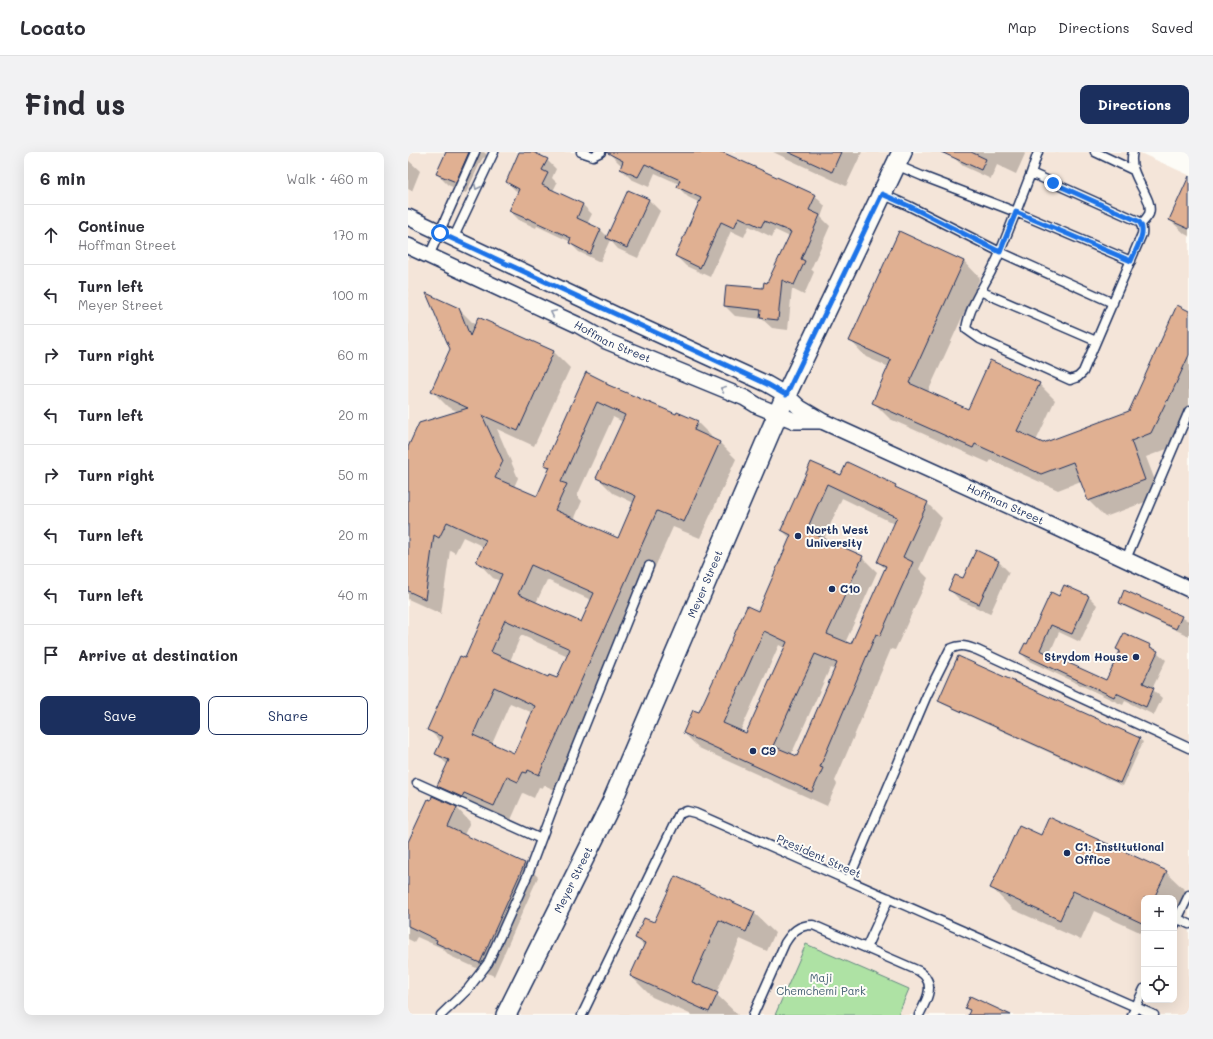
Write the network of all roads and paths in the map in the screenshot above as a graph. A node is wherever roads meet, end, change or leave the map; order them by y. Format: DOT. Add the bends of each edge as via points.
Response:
graph roads {
  1 [pos="476,152"];
  2 [pos="494,152"];
  3 [pos="581,152"];
  4 [pos="601,152"];
  5 [pos="1038,152"];
  6 [pos="1095,152"];
  7 [pos="1133,152"];
  8 [pos="899,158"];
  9 [pos="1133,170"];
  10 [pos="1031,173"];
  11 [pos="882,194"];
  12 [pos="1016,212"];
  13 [pos="408,217"];
  14 [pos="1141,224"];
  15 [pos="446,236"];
  16 [pos="408,246"];
  17 [pos="1000,252"];
  18 [pos="429,256"];
  19 [pos="1131,261"];
  20 [pos="980,291"];
  21 [pos="1113,303"];
  22 [pos="1096,341"];
  23 [pos="786,395"];
  24 [pos="1189,411"];
  25 [pos="778,414"];
  26 [pos="822,421"];
  27 [pos="1126,560"];
  28 [pos="649,566"];
  29 [pos="1189,589"];
  30 [pos="1189,748"];
  31 [pos="417,783"];
  32 [pos="541,839"];
  33 [pos="848,880"];
  34 [pos="1189,895"];
  35 [pos="889,898"];
  36 [pos="1177,921"];
  37 [pos="1177,923"];
  38 [pos="1189,924"];
  39 [pos="866,948"];
  40 [pos="1141,995"];
  41 [pos="1133,1011"];
  42 [pos="441,1015"];
  43 [pos="506,1015"];
  44 [pos="582,1015"];
  45 [pos="753,1015"];
  46 [pos="919,1015"];
  47 [pos="1154,1015"];
  1 -- 15 [label="lane"];
  2 -- 15 [label="lane, one-way"];
  3 -- 4 [label="lane" via="593,156"];
  5 -- 10 [label="lane"];
  6 -- 9 [label="lane"];
  7 -- 9 [label="lane"];
  8 -- 11 [label="street, Meyer Street"];
  8 -- 12 [label="lane" via="922,176"];
  9 -- 14 [label="lane" via="1150,206 1149,215"];
  10 -- 12 [label="lane"];
  10 -- 14 [label="lane"];
  11 -- 17 [label="lane"];
  11 -- 23 [label="street, Meyer Street"];
  12 -- 17 [label="lane"];
  12 -- 19 [label="lane"];
  13 -- 15 [label="street, Hoffman Street"];
  14 -- 19 [label="lane" via="1142,234"];
  15 -- 18 [label="lane"];
  15 -- 23 [label="street, Hoffman Street"];
  16 -- 18 [label="street, Hoffman Street"];
  17 -- 20 [label="lane"];
  17 -- 21 [label="lane"];
  25 -- 18 [label="street, Hoffman Street, one-way" via="606,340"];
  19 -- 21 [label="lane"];
  20 -- 22 [label="lane"];
  20 -- 22 [label="lane" via="966,329 980,339 1064,378 1075,379 1083,372"];
  21 -- 22 [label="lane"];
  23 -- 25 [label="street, Meyer Street"];
  23 -- 26 [label="street, Hoffman Street" via="800,408"];
  24 -- 27 [label="lane"];
  25 -- 26 [label="street, Hoffman Street" via="795,421"];
  25 -- 43 [label="street, Meyer Street" via="611,804"];
  26 -- 27 [label="street, Hoffman Street"];
  27 -- 29 [label="street, Hoffman Street"];
  28 -- 32 [label="lane"];
  30 -- 33 [label="lane" via="977,650 964,646 950,649 927,695"];
  31 -- 32 [label="lane"];
  32 -- 42 [label="lane" via="488,964 468,989"];
  33 -- 35 [label="lane, President Street"];
  33 -- 44 [label="lane, President Street" via="695,813 687,811 679,814"];
  34 -- 36 [label="lane"];
  35 -- 39 [label="lane"];
  35 -- 41 [label="lane, President Street"];
  37 -- 38 [label="lane"];
  39 -- 45 [label="lane" via="813,926 805,925 797,929 785,943"];
  39 -- 46 [label="lane" via="919,971 926,978 929,986 928,995"];
  40 -- 41 [label="lane"];
  41 -- 47 [label="lane, President Street"];
}
